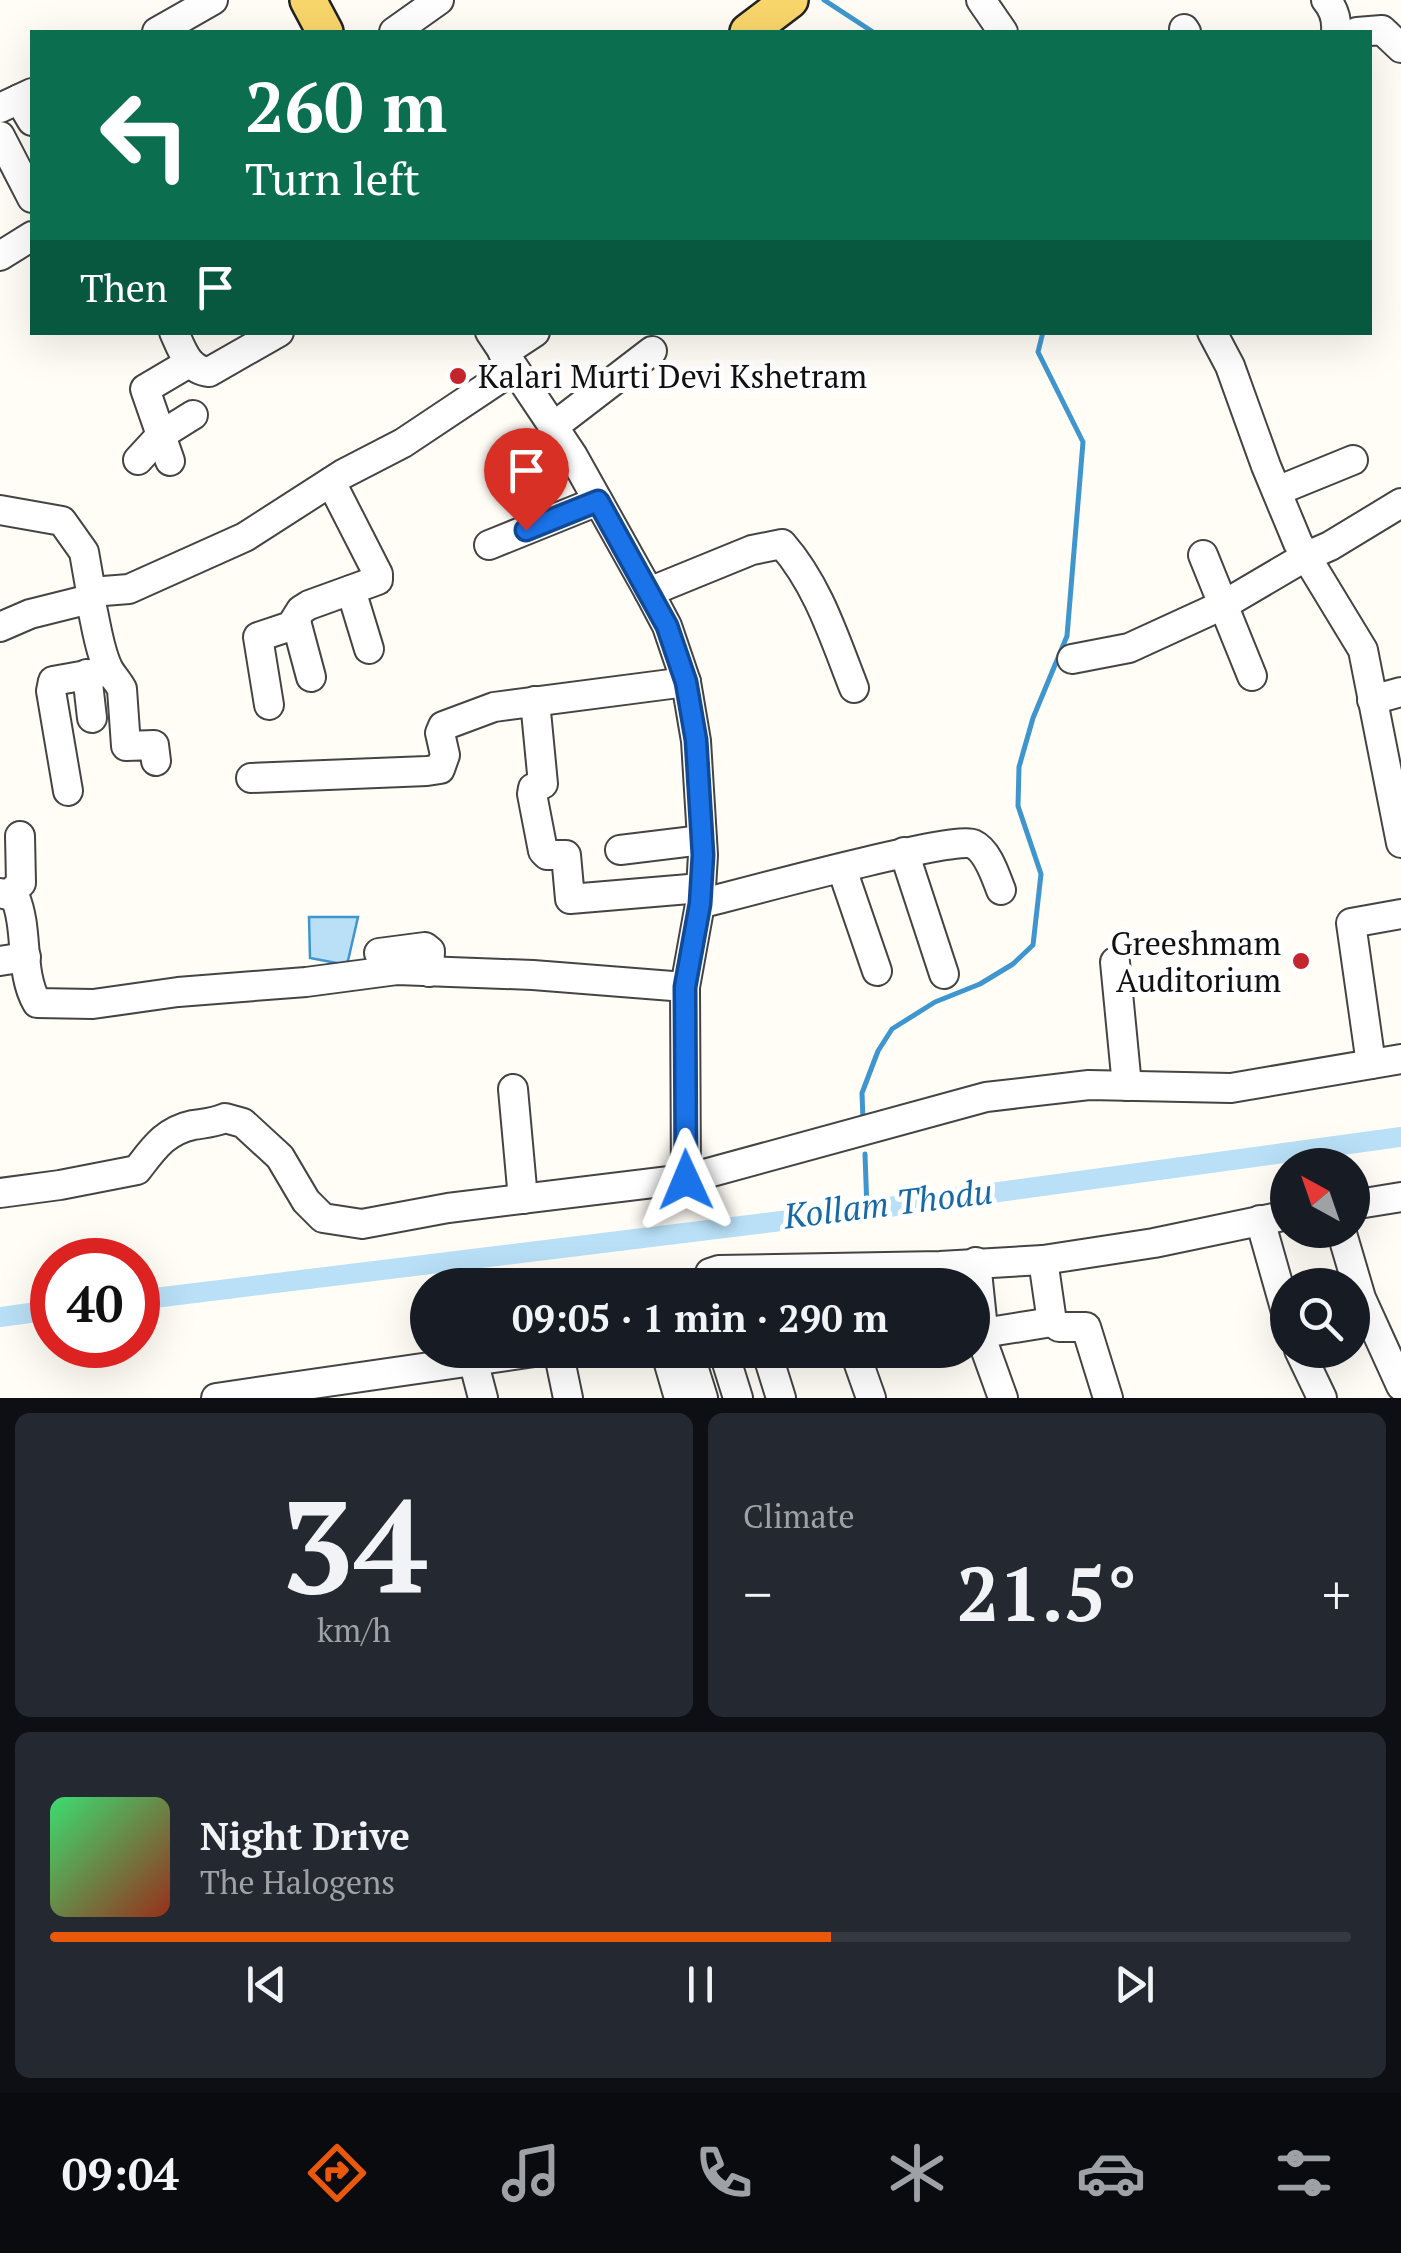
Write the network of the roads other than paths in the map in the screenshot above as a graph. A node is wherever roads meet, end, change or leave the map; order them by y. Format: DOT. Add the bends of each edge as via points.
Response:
graph roads {
  1 [pos="212,0"];
  2 [pos="308,0"];
  3 [pos="439,0"];
  4 [pos="790,0"];
  5 [pos="982,0"];
  6 [pos="1326,0"];
  7 [pos="160,30"];
  8 [pos="325,30"];
  9 [pos="397,30"];
  10 [pos="751,30"];
  11 [pos="1003,30"];
  12 [pos="1336,30"];
  13 [pos="1372,31"];
  14 [pos="1401,48"];
  15 [pos="0,136"];
  16 [pos="30,194"];
  17 [pos="30,237"];
  18 [pos="3,248"];
  19 [pos="175,335"];
  20 [pos="274,335"];
  21 [pos="530,335"];
  22 [pos="1218,335"];
  23 [pos="502,351"];
  24 [pos="652,351"];
  25 [pos="189,363"];
  26 [pos="194,415"];
  27 [pos="554,427"];
  28 [pos="165,448"];
  29 [pos="138,460"];
  30 [pos="1353,460"];
  31 [pos="331,482"];
  32 [pos="1277,491"];
  33 [pos="598,501"];
  34 [pos="1401,503"];
  35 [pos="0,510"];
  36 [pos="490,544"];
  37 [pos="1203,555"];
  38 [pos="1305,557"];
  39 [pos="351,590"];
  40 [pos="649,592"];
  41 [pos="90,596"];
  42 [pos="1225,604"];
  43 [pos="296,621"];
  44 [pos="0,626"];
  45 [pos="369,649"];
  46 [pos="1072,660"];
  47 [pos="98,672"];
  48 [pos="1252,676"];
  49 [pos="311,677"];
  50 [pos="686,682"];
  51 [pos="854,688"];
  52 [pos="1401,692"];
  53 [pos="1372,700"];
  54 [pos="535,701"];
  55 [pos="269,706"];
  56 [pos="92,718"];
  57 [pos="156,761"];
  58 [pos="251,778"];
  59 [pos="68,791"];
  60 [pos="20,836"];
  61 [pos="702,840"];
  62 [pos="1401,843"];
  63 [pos="620,850"];
  64 [pos="904,852"];
  65 [pos="842,869"];
  66 [pos="1001,890"];
  67 [pos="5,894"];
  68 [pos="700,896"];
  69 [pos="1401,914"];
  70 [pos="379,953"];
  71 [pos="13,959"];
  72 [pos="1115,962"];
  73 [pos="877,971"];
  74 [pos="430,972"];
  75 [pos="944,974"];
  76 [pos="685,987"];
  77 [pos="1401,1059"];
  78 [pos="1371,1064"];
  79 [pos="1127,1086"];
  80 [pos="513,1089"];
  81 [pos="686,1180"];
  82 [pos="0,1193"];
  83 [pos="1401,1196"];
  84 [pos="523,1199"];
  85 [pos="1370,1201"];
  86 [pos="1270,1219"];
  87 [pos="1346,1248"];
  88 [pos="1043,1260"];
  89 [pos="976,1262"];
  90 [pos="919,1268"];
  91 [pos="977,1268"];
  92 [pos="1052,1322"];
  93 [pos="990,1331"];
  94 [pos="990,1362"];
  95 [pos="442,1368"];
  96 [pos="475,1368"];
  97 [pos="562,1368"];
  98 [pos="670,1368"];
  99 [pos="694,1368"];
  100 [pos="729,1368"];
  101 [pos="771,1368"];
  102 [pos="860,1368"];
  103 [pos="1308,1368"];
  104 [pos="1401,1386"];
  105 [pos="369,1387"];
  106 [pos="307,1391"];
  107 [pos="216,1398"];
  108 [pos="483,1398"];
  109 [pos="568,1398"];
  110 [pos="678,1398"];
  111 [pos="703,1398"];
  112 [pos="738,1398"];
  113 [pos="780,1398"];
  114 [pos="871,1398"];
  115 [pos="1003,1398"];
  116 [pos="1108,1398"];
  117 [pos="1322,1398"];
  1 -- 7 [label="street"];
  2 -- 8 [label="main road"];
  3 -- 9 [label="street"];
  4 -- 10 [label="main road"];
  5 -- 11 [label="street"];
  6 -- 12 [label="street"];
  13 -- 14 [label="street" via="1382,30"];
  15 -- 16 [label="street"];
  17 -- 18 [label="street"];
  19 -- 25 [label="street"];
  20 -- 25 [label="street" via="210,372"];
  21 -- 23 [label="street"];
  22 -- 32 [label="street"];
  23 -- 27 [label="street"];
  23 -- 31 [label="street" via="403,443"];
  24 -- 27 [label="street"];
  25 -- 28 [label="street" via="145,389"];
  26 -- 28 [label="street"];
  27 -- 33 [label="street"];
  28 -- 29 [label="street"];
  30 -- 32 [label="street"];
  31 -- 39 [label="street" via="378,574 378,580"];
  31 -- 41 [label="street" via="245,536 130,589"];
  32 -- 38 [label="street"];
  33 -- 36 [label="street"];
  33 -- 40 [label="street"];
  34 -- 38 [label="street"];
  35 -- 41 [label="street" via="62,521 84,552"];
  37 -- 42 [label="street"];
  38 -- 42 [label="street"];
  38 -- 53 [label="street" via="1363,650"];
  39 -- 43 [label="street" via="301,610"];
  39 -- 45 [label="street"];
  40 -- 50 [label="street"];
  40 -- 51 [label="street" via="782,544 817,594"];
  41 -- 44 [label="street"];
  41 -- 47 [label="street"];
  42 -- 46 [label="street" via="1129,648"];
  42 -- 48 [label="street"];
  43 -- 49 [label="street"];
  43 -- 55 [label="street" via="258,637"];
  47 -- 56 [label="street"];
  47 -- 57 [label="street" via="120,683 126,746 154,744"];
  47 -- 59 [label="street" via="53,681"];
  50 -- 54 [label="street"];
  50 -- 61 [label="street"];
  52 -- 53 [label="street"];
  53 -- 62 [label="street"];
  54 -- 58 [label="street" via="444,726 440,769"];
  54 -- 68 [label="street" via="543,784 532,794 543,851 566,855 570,899"];
  60 -- 67 [label="street" via="21,883"];
  61 -- 63 [label="street"];
  61 -- 68 [label="street"];
  64 -- 65 [label="street"];
  64 -- 66 [label="street" via="966,841 984,854"];
  64 -- 75 [label="street"];
  65 -- 68 [label="street"];
  65 -- 73 [label="street"];
  67 -- 71 [label="street" via="15,897 22,913"];
  68 -- 76 [label="street"];
  69 -- 78 [label="street" via="1351,923"];
  70 -- 74 [label="street" via="426,946"];
  71 -- 74 [label="street" via="37,1003 93,1004 397,970"];
  72 -- 79 [label="street"];
  74 -- 76 [label="street"];
  76 -- 81 [label="street"];
  77 -- 78 [label="street"];
  78 -- 79 [label="street" via="1230,1088"];
  79 -- 81 [label="street" via="986,1097"];
  80 -- 84 [label="street"];
  81 -- 84 [label="street"];
  82 -- 84 [label="street" via="137,1170 175,1130 225,1118 243,1123 280,1157 323,1218 362,1224"];
  83 -- 85 [label="street"];
  86 -- 88 [label="street"];
  87 -- 104 [label="street"];
  88 -- 89 [label="street"];
  88 -- 92 [label="street"];
  89 -- 90 [label="street"];
  89 -- 91 [label="street"];
  92 -- 93 [label="street"];
  92 -- 116 [label="street" via="1086,1327"];
  94 -- 115 [label="street"];
  95 -- 105 [label="street"];
  96 -- 108 [label="street"];
  97 -- 109 [label="street"];
  98 -- 110 [label="street"];
  99 -- 111 [label="street"];
  100 -- 112 [label="street"];
  101 -- 113 [label="street"];
  102 -- 114 [label="street"];
  103 -- 117 [label="street"];
  105 -- 106 [label="street"];
  106 -- 107 [label="street"];
}
